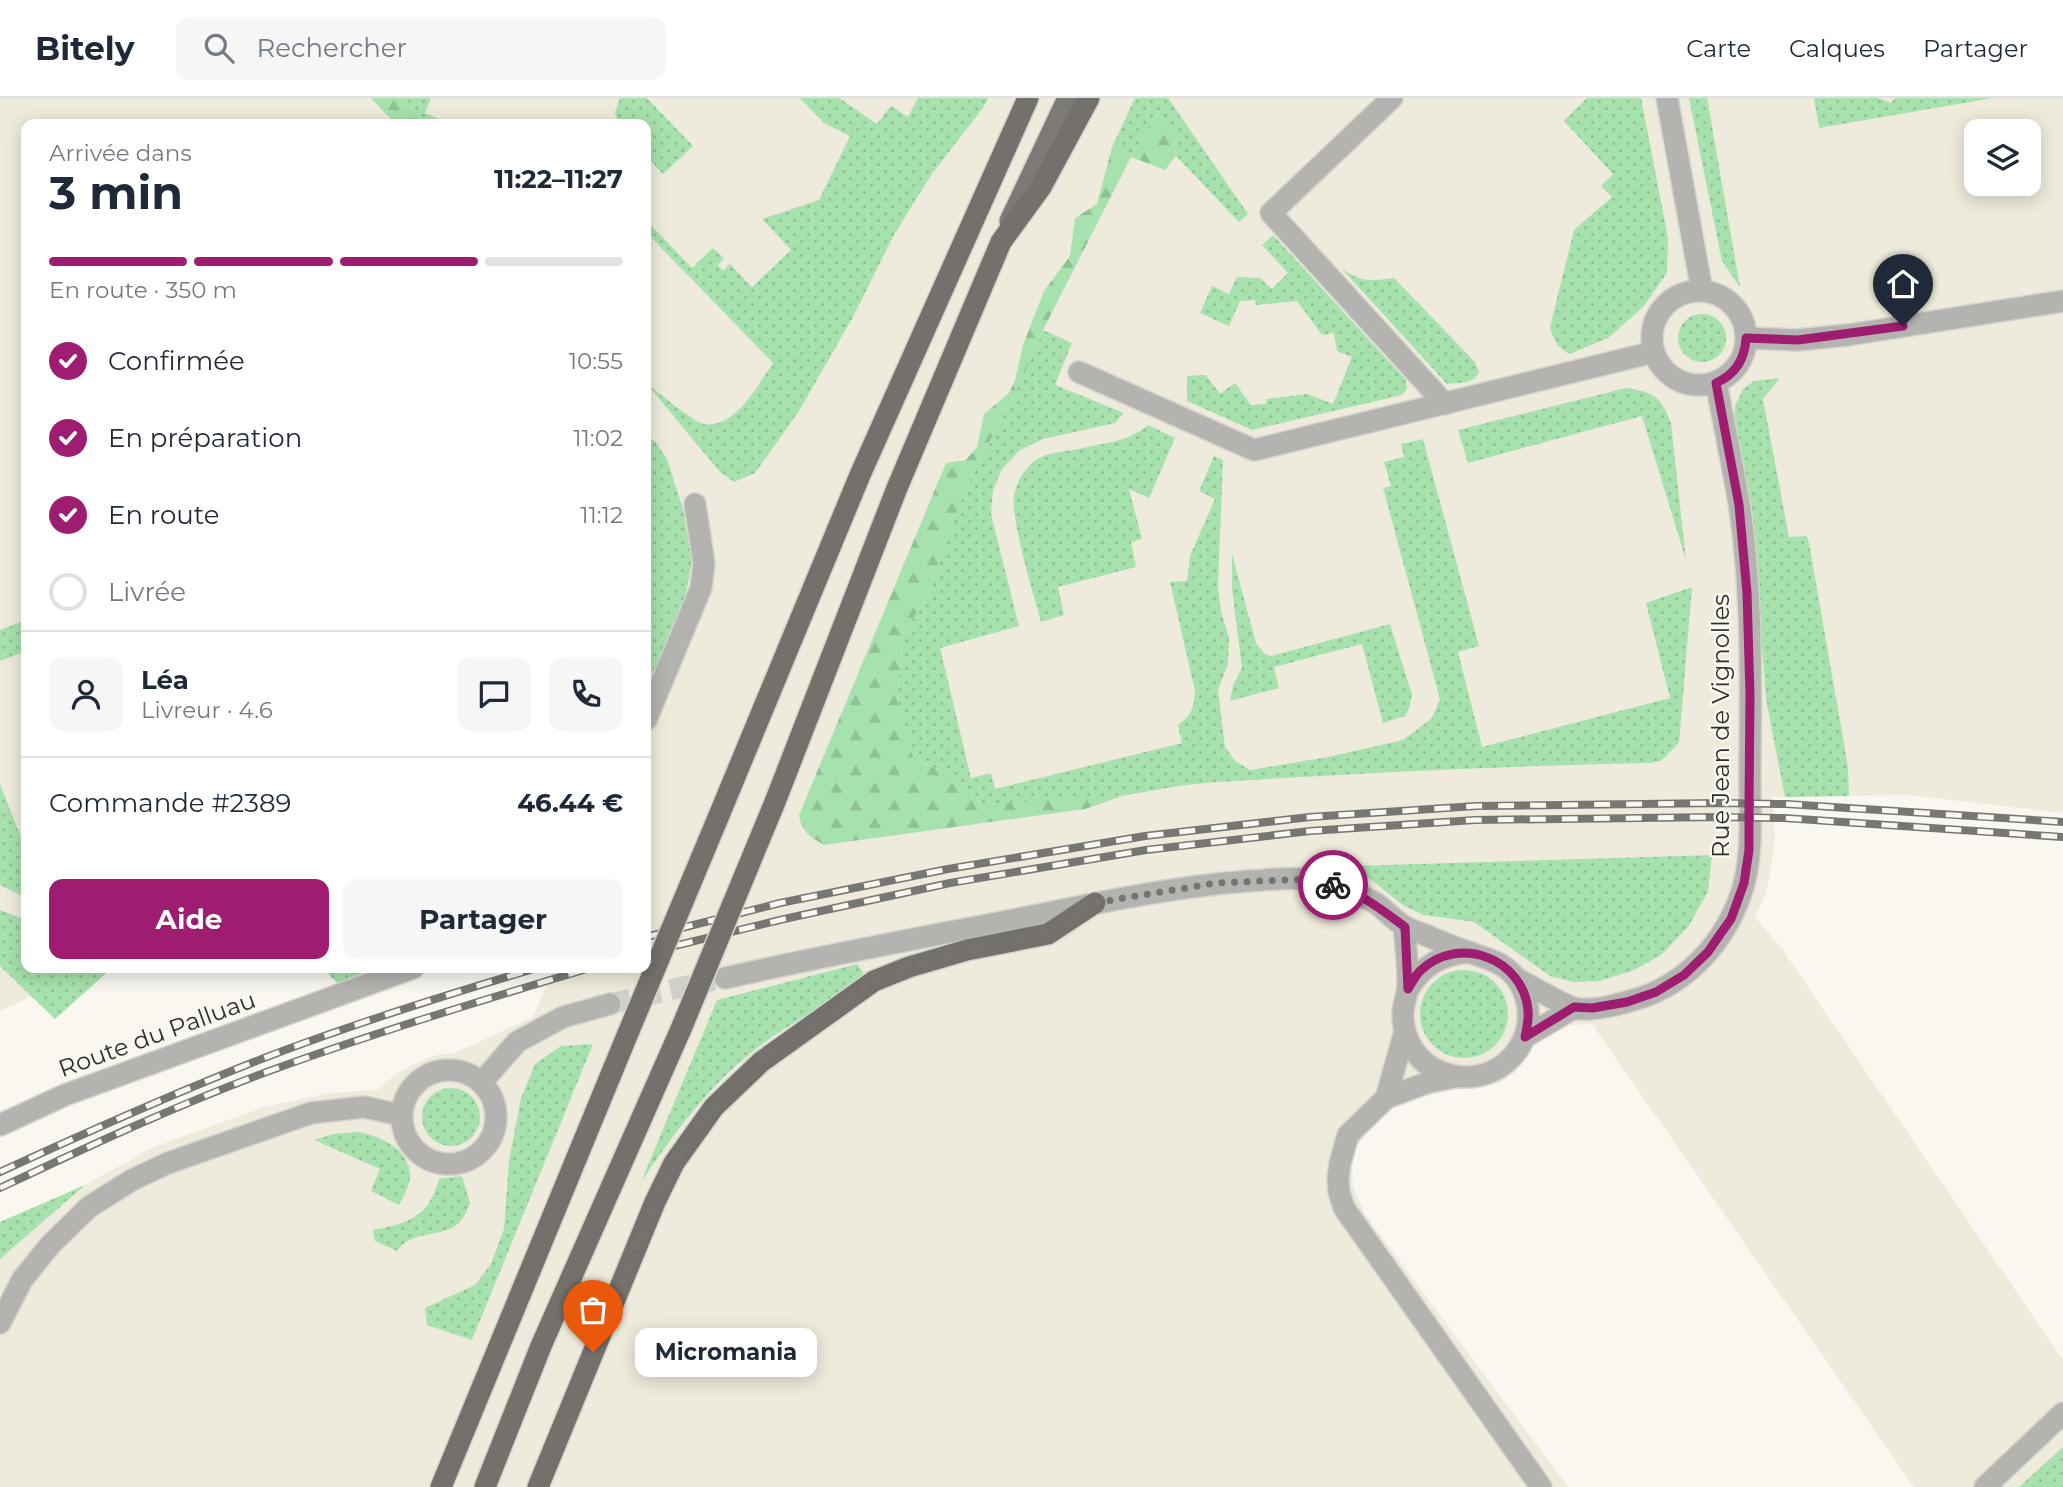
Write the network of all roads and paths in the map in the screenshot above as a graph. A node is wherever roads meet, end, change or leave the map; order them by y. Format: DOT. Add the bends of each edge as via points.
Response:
graph roads {
  1 [pos="1028,98"];
  2 [pos="1068,98"];
  3 [pos="1089,98"];
  4 [pos="1392,98"];
  5 [pos="1667,98"];
  6 [pos="1001,242"];
  7 [pos="1702,291"];
  8 [pos="2063,301"];
  9 [pos="1746,338"];
  10 [pos="1654,352"];
  11 [pos="1079,372"];
  12 [pos="1716,383"];
  13 [pos="1445,404"];
  14 [pos="695,503"];
  15 [pos="651,708"];
  16 [pos="1094,903"];
  17 [pos="1405,927"];
  18 [pos="1469,952"];
  19 [pos="399,973"];
  20 [pos="725,978"];
  21 [pos="1517,979"];
  22 [pos="1408,989"];
  23 [pos="610,1004"];
  24 [pos="1574,1007"];
  25 [pos="1405,1031"];
  26 [pos="1525,1037"];
  27 [pos="1455,1077"];
  28 [pos="482,1082"];
  29 [pos="1386,1098"];
  30 [pos="401,1115"];
  31 [pos="0,1125"];
  32 [pos="0,1323"];
  33 [pos="2063,1413"];
  34 [pos="441,1487"];
  35 [pos="485,1487"];
  36 [pos="538,1487"];
  37 [pos="1541,1487"];
  38 [pos="1985,1487"];
  1 -- 34 [label="highway, bridge" via="860,475"];
  2 -- 6 [label="main road"];
  3 -- 6 [label="highway" via="1041,187"];
  4 -- 13 [label="street" via="1271,214"];
  5 -- 7 [label="street"];
  6 -- 35 [label="highway, bridge" via="897,488 681,1029 541,1346"];
  7 -- 9 [label="street" via="1732,304 1742,317"];
  7 -- 10 [label="street" via="1681,294 1662,309 1653,329"];
  8 -- 9 [label="street" via="1848,335 1798,340"];
  9 -- 12 [label="street" via="1736,368"];
  10 -- 12 [label="street" via="1662,368 1682,383"];
  10 -- 13 [label="street"];
  11 -- 13 [label="street" via="1254,450"];
  12 -- 24 [label="street, Rue Jean de Vignolles" via="1739,505 1747,593 1749,850 1744,883 1731,919 1708,952 1684,975 1627,1002"];
  14 -- 15 [label="street" via="704,563 701,588"];
  16 -- 17 [label="street" via="1216,883 1307,879 1358,894"];
  16 -- 20 [label="street"];
  16 -- 36 [label="highway" via="1048,934 967,950 874,981 761,1062 715,1107 674,1163 655,1202"];
  17 -- 18 [label="street"];
  17 -- 22 [label="street"];
  18 -- 21 [label="street" via="1488,956"];
  18 -- 22 [label="street" via="1432,962"];
  19 -- 31 [label="street, Route du Palluau" via="65,1095"];
  21 -- 24 [label="street, Rue Jean de Vignolles"];
  21 -- 26 [label="street" via="1528,1009"];
  22 -- 25 [label="street" via="1402,1011"];
  23 -- 28 [label="street" via="563,1017 517,1042"];
  24 -- 26 [label="street, Rue Jean de Vignolles"];
  25 -- 27 [label="street" via="1424,1063"];
  25 -- 29 [label="street"];
  26 -- 27 [label="street" via="1517,1052 1496,1070"];
  27 -- 29 [label="street"];
  28 -- 30 [label="street" via="454,1070 431,1073 413,1086"];
  28 -- 30 [label="street" via="496,1106 497,1120 487,1146 466,1162 453,1165 427,1159 408,1141"];
  29 -- 37 [label="street" via="1349,1135 1343,1149 1338,1178 1344,1208"];
  30 -- 32 [label="street" via="364,1107 310,1113 132,1180 89,1207 50,1245 22,1280"];
  33 -- 38 [label="street"];
}
